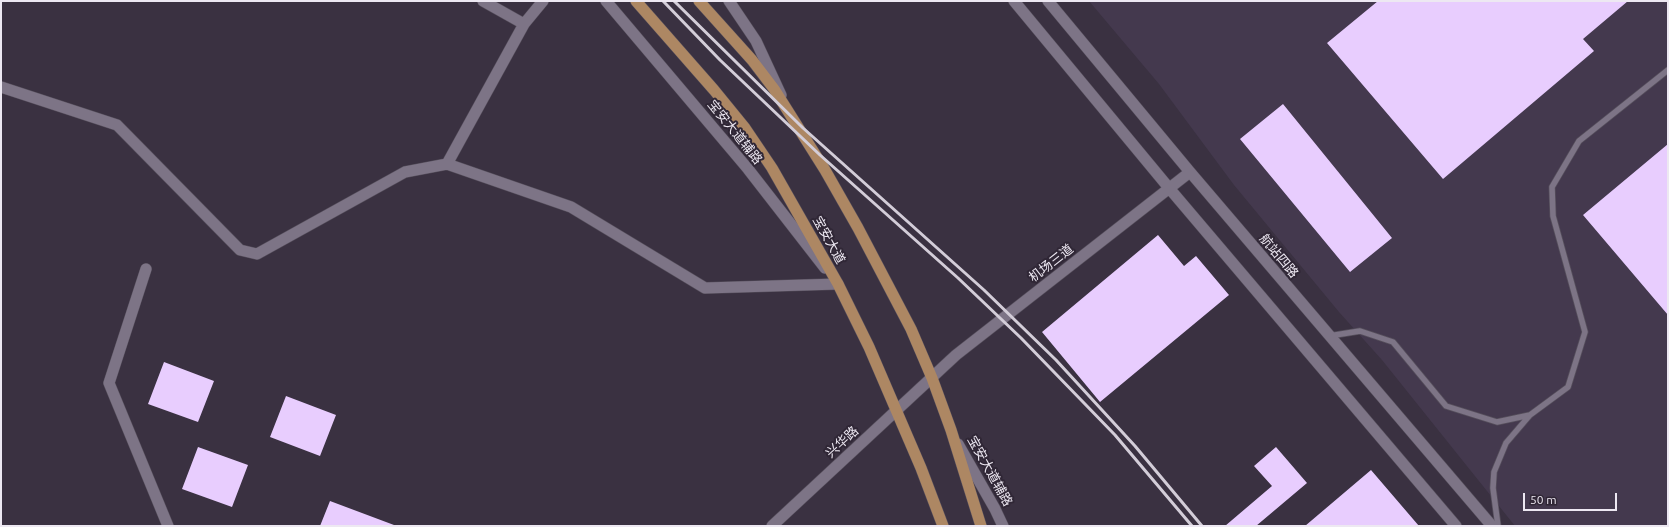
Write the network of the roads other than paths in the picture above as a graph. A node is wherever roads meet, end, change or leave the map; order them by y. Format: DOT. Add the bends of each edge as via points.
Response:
graph roads {
  1 [pos="483,1"];
  2 [pos="543,1"];
  3 [pos="606,1"];
  4 [pos="636,1"];
  5 [pos="699,1"];
  6 [pos="729,1"];
  7 [pos="1014,1"];
  8 [pos="1048,1"];
  9 [pos="524,24"];
  10 [pos="1668,70"];
  11 [pos="1,87"];
  12 [pos="791,115"];
  13 [pos="447,164"];
  14 [pos="1190,172"];
  15 [pos="1169,188"];
  16 [pos="146,269"];
  17 [pos="838,284"];
  18 [pos="1329,336"];
  19 [pos="932,378"];
  20 [pos="896,411"];
  21 [pos="1530,415"];
  22 [pos="951,430"];
  23 [pos="168,526"];
  24 [pos="772,526"];
  25 [pos="942,526"];
  26 [pos="981,526"];
  27 [pos="1003,526"];
  28 [pos="1456,526"];
  29 [pos="1492,526"];
  30 [pos="1498,526"];
  1 -- 9 [label="street"];
  2 -- 9 [label="street"];
  3 -- 17 [label="street, 宝安大道辅路" via="742,163"];
  4 -- 17 [label="main road, 宝安大道" via="745,128 772,168"];
  5 -- 12 [label="main road" via="752,60"];
  6 -- 12 [label="street" via="756,41"];
  7 -- 15 [label="street"];
  8 -- 14 [label="street, 航站四路"];
  9 -- 13 [label="street"];
  10 -- 21 [label="lane" via="1579,141 1552,187 1553,216 1584,332 1568,387"];
  11 -- 13 [label="street" via="117,125 240,250 257,254 405,172"];
  12 -- 19 [label="main road" via="876,261"];
  13 -- 17 [label="street" via="571,207 705,288"];
  14 -- 15 [label="street, 机场三道"];
  14 -- 18 [label="street, 航站四路"];
  15 -- 19 [label="street, 机场三道" via="956,355"];
  15 -- 28 [label="street"];
  16 -- 23 [label="street" via="109,383"];
  17 -- 20 [label="main road, 宝安大道" via="869,347"];
  18 -- 21 [label="lane" via="1360,331 1393,342 1446,406 1497,422"];
  18 -- 29 [label="street, 航站四路"];
  19 -- 20 [label="street, 兴华路"];
  19 -- 22 [label="main road"];
  20 -- 24 [label="street, 兴华路"];
  20 -- 25 [label="main road, 宝安大道" via="921,468"];
  21 -- 30 [label="lane" via="1506,443 1494,472 1493,488"];
  22 -- 26 [label="main road"];
  22 -- 27 [label="street, 宝安大道辅路"];
}
